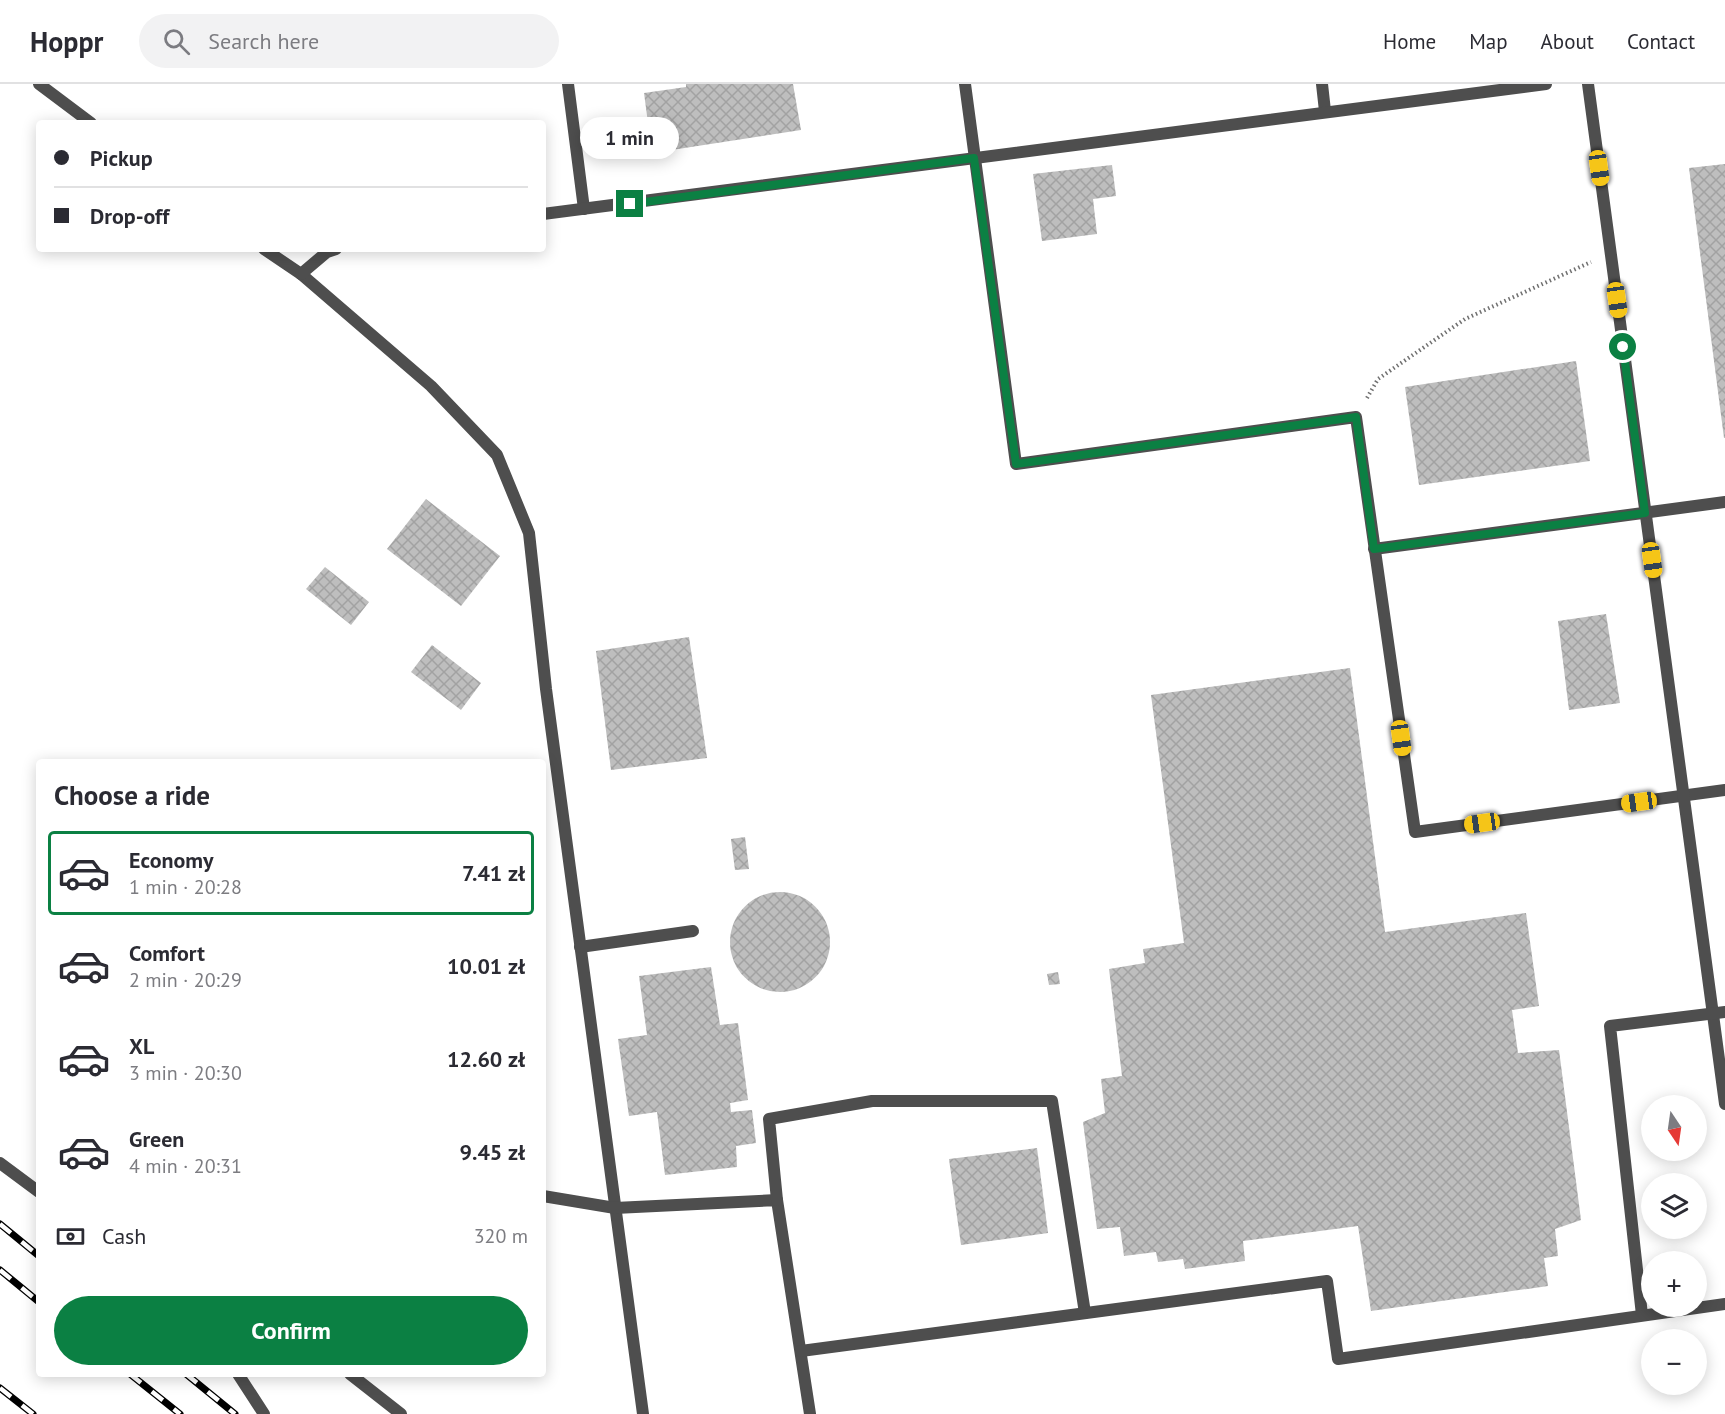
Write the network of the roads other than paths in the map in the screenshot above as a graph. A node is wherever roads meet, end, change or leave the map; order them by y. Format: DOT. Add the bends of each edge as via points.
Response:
graph roads {
  1 [pos="39,84"];
  2 [pos="568,84"];
  3 [pos="965,84"];
  4 [pos="1322,84"];
  5 [pos="1546,84"];
  6 [pos="1588,84"];
  7 [pos="1325,111"];
  8 [pos="87,120"];
  9 [pos="974,158"];
  10 [pos="584,209"];
  11 [pos="546,214"];
  12 [pos="268,252"];
  13 [pos="327,252"];
  14 [pos="301,274"];
  15 [pos="1725,502"];
  16 [pos="1645,513"];
  17 [pos="1374,549"];
  18 [pos="1725,790"];
  19 [pos="1684,795"];
  20 [pos="693,931"];
  21 [pos="580,947"];
  22 [pos="1719,1013"];
  23 [pos="1725,1104"];
  24 [pos="0,1162"];
  25 [pos="36,1190"];
  26 [pos="546,1196"];
  27 [pos="777,1200"];
  28 [pos="615,1208"];
  29 [pos="1725,1304"];
  30 [pos="1641,1307"];
  31 [pos="1707,1307"];
  32 [pos="1085,1313"];
  33 [pos="1641,1316"];
  34 [pos="801,1351"];
  35 [pos="239,1377"];
  36 [pos="354,1377"];
  37 [pos="264,1414"];
  38 [pos="401,1414"];
  39 [pos="642,1414"];
  40 [pos="810,1414"];
  1 -- 8 [label="lane"];
  2 -- 10 [label="lane"];
  3 -- 9 [label="lane"];
  4 -- 7 [label="lane"];
  5 -- 7 [label="lane"];
  6 -- 16 [label="lane"];
  7 -- 9 [label="lane"];
  9 -- 10 [label="lane"];
  9 -- 17 [label="lane" via="1016,464 1356,417"];
  10 -- 11 [label="lane"];
  12 -- 14 [label="lane"];
  13 -- 14 [label="lane"];
  14 -- 21 [label="lane" via="430,386 497,455 529,533"];
  15 -- 16 [label="lane"];
  16 -- 17 [label="lane"];
  16 -- 19 [label="lane"];
  17 -- 19 [label="lane" via="1415,832"];
  18 -- 19 [label="lane"];
  19 -- 22 [label="lane"];
  20 -- 21 [label="lane"];
  21 -- 28 [label="lane"];
  22 -- 23 [label="lane"];
  22 -- 30 [label="lane" via="1610,1026"];
  24 -- 25 [label="lane"];
  26 -- 28 [label="lane"];
  27 -- 28 [label="lane"];
  27 -- 32 [label="lane" via="769,1119 872,1101 1052,1101"];
  27 -- 34 [label="lane"];
  28 -- 39 [label="lane"];
  29 -- 31 [label="lane"];
  32 -- 33 [label="lane" via="1327,1281 1338,1359"];
  32 -- 34 [label="lane"];
  34 -- 40 [label="lane"];
  35 -- 37 [label="lane"];
  36 -- 38 [label="lane"];
}
